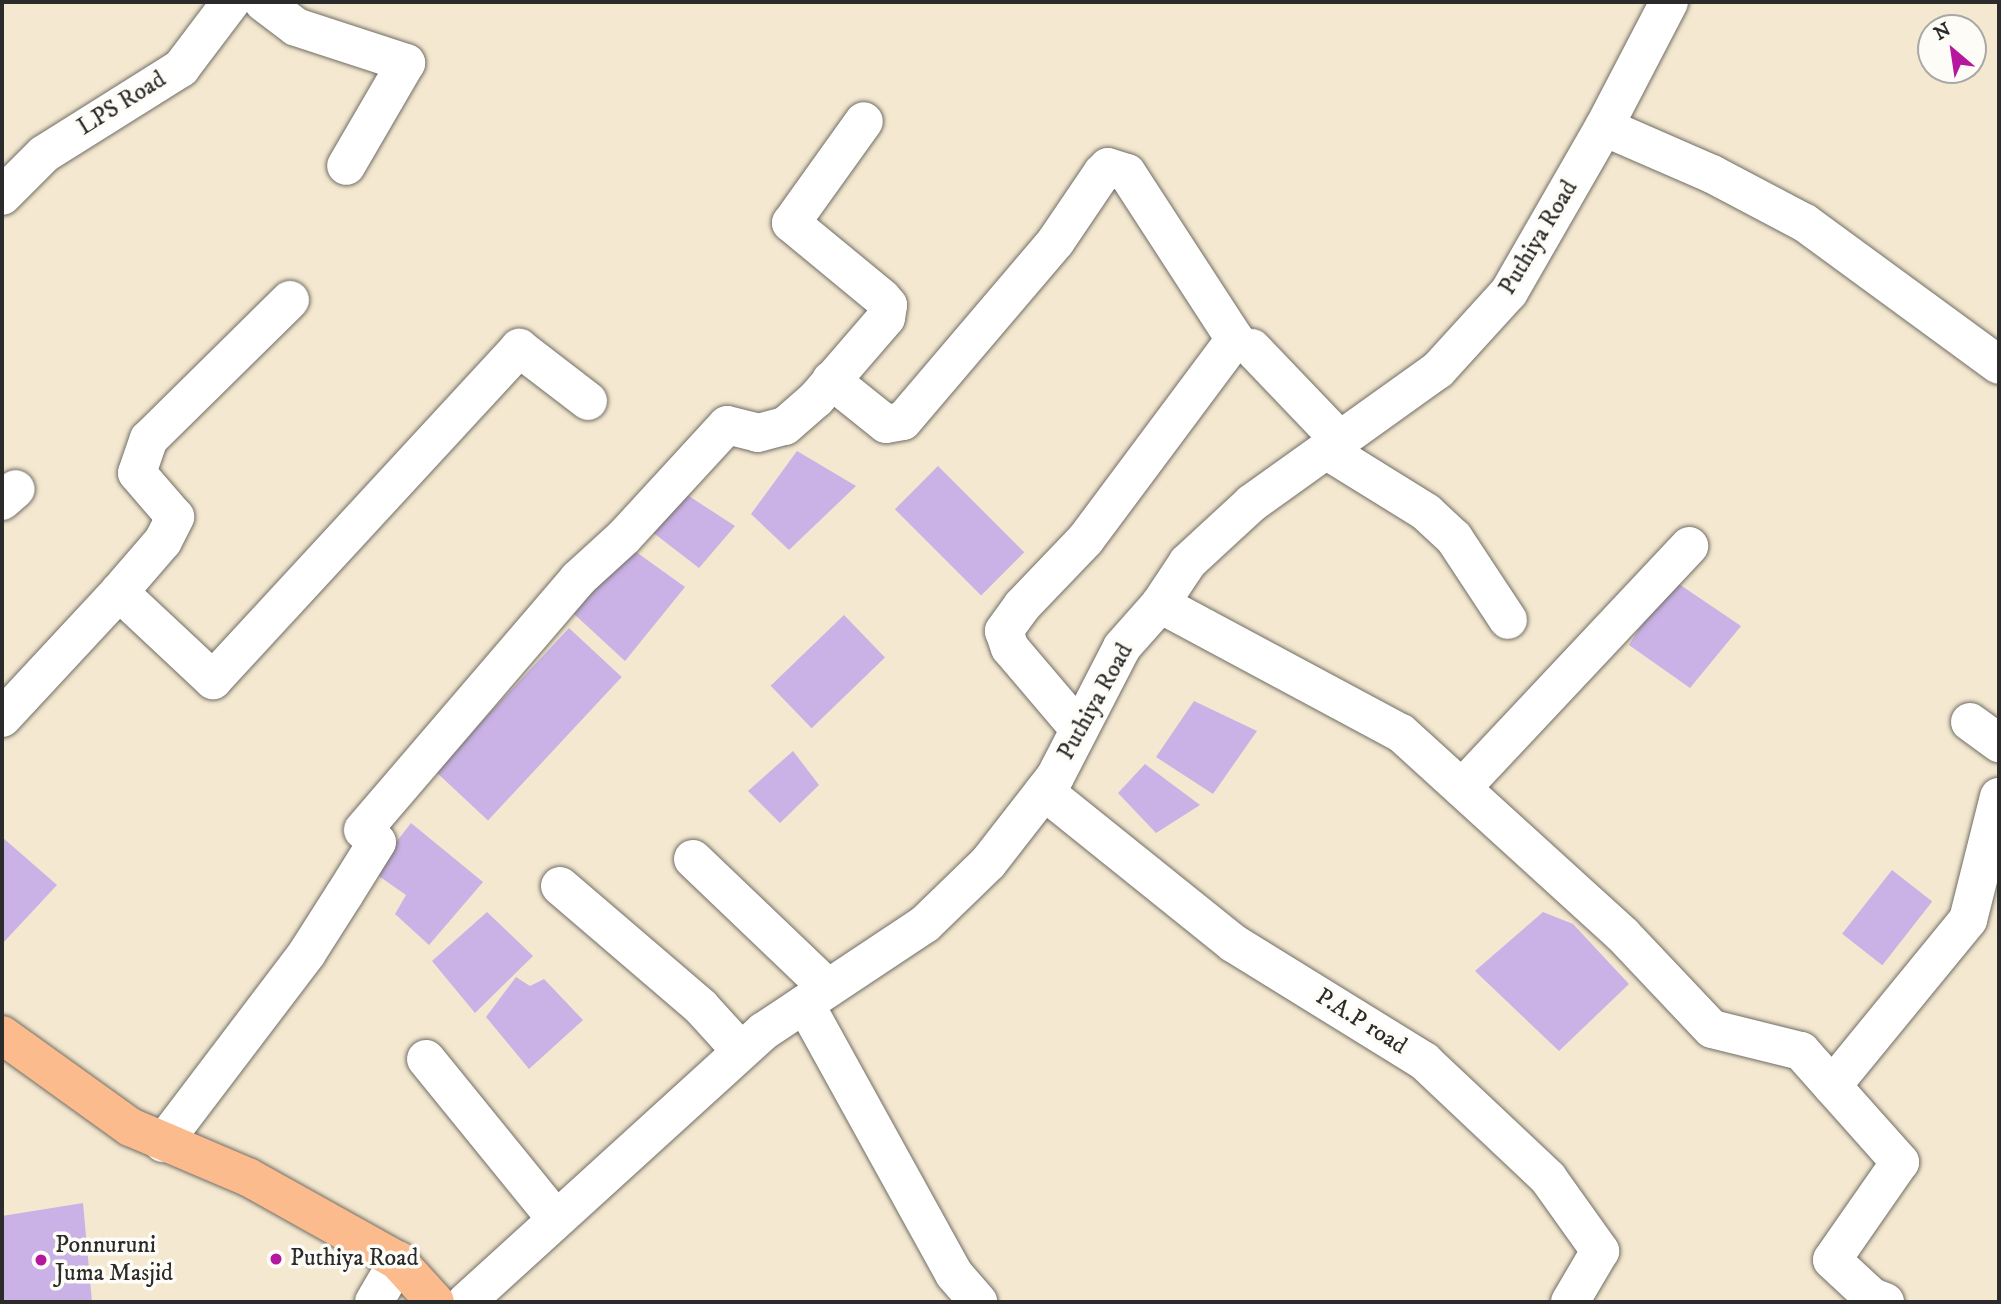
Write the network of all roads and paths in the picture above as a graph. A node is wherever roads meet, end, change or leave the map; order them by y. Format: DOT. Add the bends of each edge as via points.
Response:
graph roads {
  1 [pos="231,2"];
  2 [pos="263,2"];
  3 [pos="1669,2"];
  4 [pos="864,121"];
  5 [pos="1604,127"];
  6 [pos="346,166"];
  7 [pos="2,196"];
  8 [pos="290,300"];
  9 [pos="1252,348"];
  10 [pos="1999,365"];
  11 [pos="831,380"];
  12 [pos="588,401"];
  13 [pos="1333,445"];
  14 [pos="1689,546"];
  15 [pos="119,592"];
  16 [pos="1160,604"];
  17 [pos="1508,620"];
  18 [pos="2,718"];
  19 [pos="1079,729"];
  20 [pos="1462,788"];
  21 [pos="1044,791"];
  22 [pos="1999,797"];
  23 [pos="693,859"];
  24 [pos="560,886"];
  25 [pos="817,996"];
  26 [pos="2,1035"];
  27 [pos="741,1051"];
  28 [pos="426,1059"];
  29 [pos="1832,1086"];
  30 [pos="163,1143"];
  31 [pos="556,1219"];
  32 [pos="398,1261"];
  33 [pos="374,1302"];
  34 [pos="435,1302"];
  35 [pos="466,1302"];
  36 [pos="978,1302"];
  37 [pos="1570,1302"];
  38 [pos="1885,1302"];
  1 -- 7 [label="street, LPS Road" via="181,68 44,154"];
  2 -- 6 [label="street" via="296,27 407,63"];
  3 -- 5 [label="street, Puthiya Road"];
  4 -- 11 [label="street" via="791,223 888,305 886,318"];
  5 -- 10 [label="street" via="1713,174 1805,223"];
  5 -- 13 [label="street, Puthiya Road" via="1509,292 1437,370"];
  8 -- 15 [label="street" via="149,439 136,473 176,517 163,541"];
  9 -- 13 [label="street"];
  11 -- 19 [label="street" via="886,424 903,421 1056,241 1102,173 1108,167 1127,173 1235,339 1086,539 1021,606 1004,631 1010,648"];
  11 -- 30 [label="street" via="785,426 758,433 727,425 624,537 578,579 363,830 377,842 307,953"];
  12 -- 15 [label="street" via="519,348 213,680"];
  13 -- 16 [label="street, Puthiya Road" via="1252,503 1206,545 1188,562"];
  13 -- 17 [label="street" via="1426,512 1454,538"];
  14 -- 20 [label="street"];
  15 -- 18 [label="street"];
  16 -- 19 [label="street, Puthiya Road" via="1122,647"];
  16 -- 20 [label="street" via="1401,733"];
  19 -- 21 [label="street, Puthiya Road"];
  20 -- 29 [label="street" via="1623,935 1712,1029 1801,1051"];
  21 -- 25 [label="street, Puthiya Road" via="988,863 925,924"];
  21 -- 37 [label="street, P.A.P road" via="1233,943 1424,1061 1548,1178 1600,1251"];
  22 -- 29 [label="street" via="1968,920"];
  23 -- 25 [label="street"];
  24 -- 27 [label="street" via="701,1007"];
  25 -- 27 [label="street, Puthiya Road"];
  25 -- 36 [label="street" via="954,1273"];
  26 -- 30 [label="main road" via="130,1127"];
  27 -- 31 [label="street, Puthiya Road"];
  28 -- 31 [label="street"];
  29 -- 38 [label="street" via="1900,1162 1832,1261 1872,1297"];
  30 -- 32 [label="main road" via="248,1177"];
  31 -- 35 [label="street, Puthiya Road"];
  32 -- 33 [label="street"];
  32 -- 34 [label="main road"];
}
